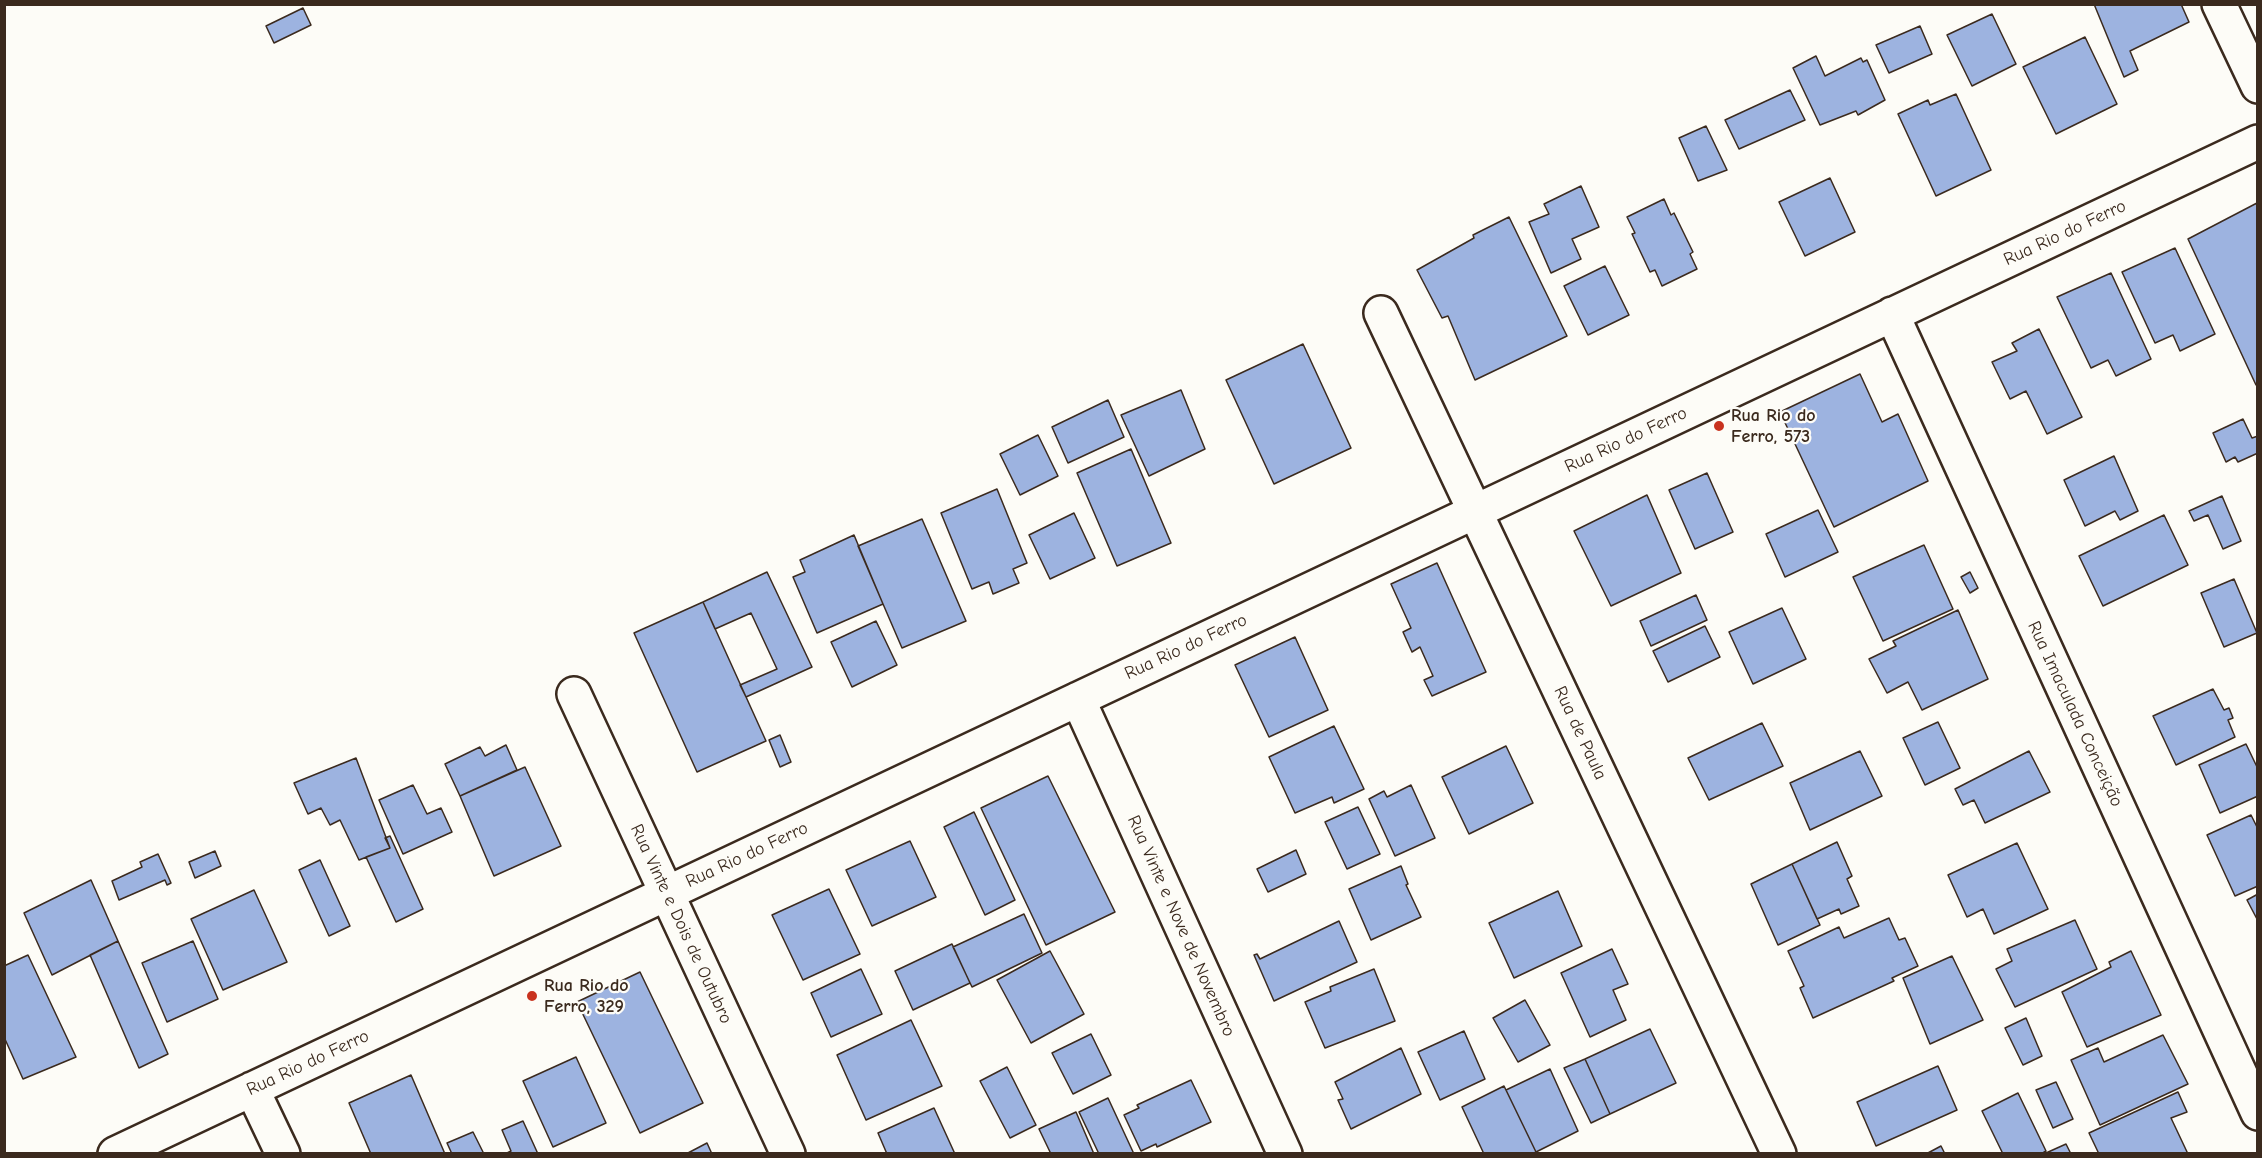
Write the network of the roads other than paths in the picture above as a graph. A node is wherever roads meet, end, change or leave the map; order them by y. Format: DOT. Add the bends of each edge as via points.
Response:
graph roads {
  1 [pos="2219,4"];
  2 [pos="2258,86"];
  3 [pos="2258,142"];
  4 [pos="1381,313"];
  5 [pos="1892,314"];
  6 [pos="1475,512"];
  7 [pos="574,694"];
  8 [pos="1078,699"];
  9 [pos="668,893"];
  10 [pos="252,1089"];
  11 [pos="2258,1113"];
  12 [pos="115,1154"];
  13 [pos="283,1154"];
  14 [pos="788,1154"];
  15 [pos="1285,1154"];
  16 [pos="1779,1154"];
  1 -- 2 [label="street"];
  3 -- 5 [label="street, Rua Rio do Ferro"];
  4 -- 6 [label="street, Rua de Paula"];
  5 -- 6 [label="street, Rua Rio do Ferro"];
  5 -- 11 [label="street, Rua Imaculada Conceição"];
  6 -- 8 [label="street, Rua Rio do Ferro"];
  6 -- 16 [label="street, Rua de Paula"];
  7 -- 9 [label="street, Rua Vinte e Dois de Outubro"];
  8 -- 9 [label="street, Rua Rio do Ferro"];
  8 -- 15 [label="street, Rua Vinte e Nove de Novembro"];
  9 -- 10 [label="street, Rua Rio do Ferro"];
  9 -- 14 [label="street, Rua Vinte e Dois de Outubro"];
  10 -- 12 [label="street, Rua Rio do Ferro"];
  10 -- 13 [label="street"];
}
